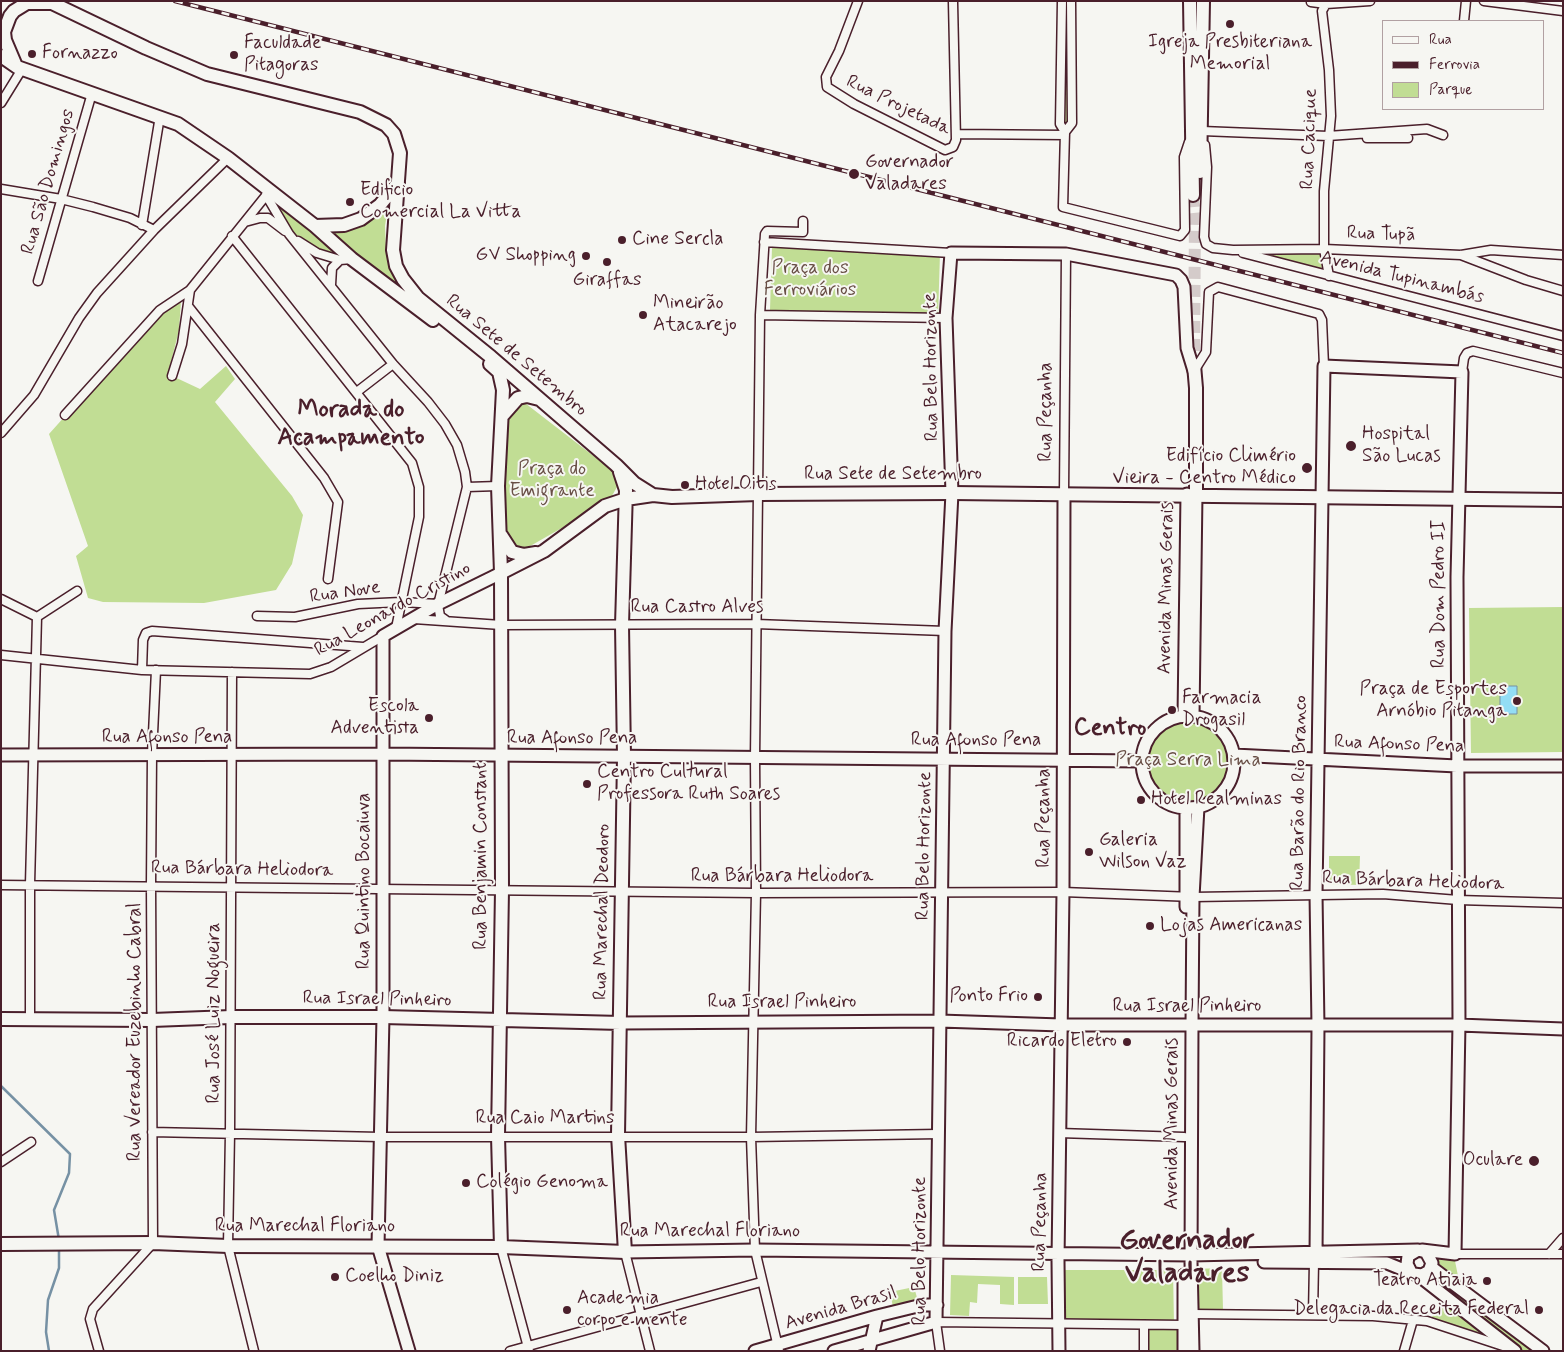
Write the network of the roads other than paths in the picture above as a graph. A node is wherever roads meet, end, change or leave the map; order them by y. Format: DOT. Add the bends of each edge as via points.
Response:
graph roads {
  1 [pos="858,1"];
  2 [pos="953,1"];
  3 [pos="1062,1"];
  4 [pos="1071,1"];
  5 [pos="1190,1"];
  6 [pos="1203,1"];
  7 [pos="1370,1"];
  8 [pos="1466,1"];
  9 [pos="1484,1"];
  10 [pos="50,2"];
  11 [pos="1311,2"];
  12 [pos="1326,4"];
  13 [pos="1563,11"];
  14 [pos="1464,20"];
  15 [pos="10,63"];
  16 [pos="92,93"];
  17 [pos="1,102"];
  18 [pos="160,116"];
  19 [pos="1065,133"];
  20 [pos="956,134"];
  21 [pos="1338,135"];
  22 [pos="1443,135"];
  23 [pos="1198,136"];
  24 [pos="1328,136"];
  25 [pos="1408,138"];
  26 [pos="228,158"];
  27 [pos="398,183"];
  28 [pos="1,189"];
  29 [pos="268,193"];
  30 [pos="1196,195"];
  31 [pos="61,199"];
  32 [pos="802,221"];
  33 [pos="245,222"];
  34 [pos="142,225"];
  35 [pos="315,226"];
  36 [pos="154,230"];
  37 [pos="289,234"];
  38 [pos="232,236"];
  39 [pos="764,242"];
  40 [pos="1324,249"];
  41 [pos="1233,250"];
  42 [pos="950,252"];
  43 [pos="1066,254"];
  44 [pos="1461,255"];
  45 [pos="1563,255"];
  46 [pos="346,260"];
  47 [pos="1329,276"];
  48 [pos="38,280"];
  49 [pos="332,287"];
  50 [pos="190,290"];
  51 [pos="1563,291"];
  52 [pos="188,306"];
  53 [pos="760,315"];
  54 [pos="946,318"];
  55 [pos="1563,336"];
  56 [pos="488,362"];
  57 [pos="393,364"];
  58 [pos="1324,366"];
  59 [pos="1194,368"];
  60 [pos="1462,372"];
  61 [pos="1563,373"];
  62 [pos="172,376"];
  63 [pos="358,392"];
  64 [pos="541,400"];
  65 [pos="65,415"];
  66 [pos="502,415"];
  67 [pos="1,433"];
  68 [pos="616,465"];
  69 [pos="498,486"];
  70 [pos="467,487"];
  71 [pos="952,493"];
  72 [pos="758,494"];
  73 [pos="1064,494"];
  74 [pos="1192,494"];
  75 [pos="653,495"];
  76 [pos="1321,498"];
  77 [pos="626,499"];
  78 [pos="1459,499"];
  79 [pos="1563,500"];
  80 [pos="498,523"];
  81 [pos="544,551"];
  82 [pos="501,573"];
  83 [pos="328,579"];
  84 [pos="77,591"];
  85 [pos="1,599"];
  86 [pos="401,602"];
  87 [pos="438,604"];
  88 [pos="257,616"];
  89 [pos="37,617"];
  90 [pos="414,619"];
  91 [pos="448,622"];
  92 [pos="501,624"];
  93 [pos="756,624"];
  94 [pos="622,625"];
  95 [pos="396,628"];
  96 [pos="945,631"];
  97 [pos="382,636"];
  98 [pos="363,647"];
  99 [pos="1,655"];
  100 [pos="36,661"];
  101 [pos="142,670"];
  102 [pos="156,670"];
  103 [pos="232,672"];
  104 [pos="1188,716"];
  105 [pos="382,754"];
  106 [pos="1,755"];
  107 [pos="34,755"];
  108 [pos="152,755"];
  109 [pos="232,755"];
  110 [pos="1234,756"];
  111 [pos="501,757"];
  112 [pos="624,757"];
  113 [pos="755,758"];
  114 [pos="944,759"];
  115 [pos="1062,759"];
  116 [pos="1317,760"];
  117 [pos="1142,761"];
  118 [pos="1457,766"];
  119 [pos="1563,766"];
  120 [pos="1192,808"];
  121 [pos="30,884"];
  122 [pos="1,885"];
  123 [pos="151,885"];
  124 [pos="232,887"];
  125 [pos="383,888"];
  126 [pos="502,890"];
  127 [pos="622,891"];
  128 [pos="1063,892"];
  129 [pos="756,893"];
  130 [pos="942,894"];
  131 [pos="1316,894"];
  132 [pos="1189,897"];
  133 [pos="1458,900"];
  134 [pos="1563,904"];
  135 [pos="231,1017"];
  136 [pos="383,1017"];
  137 [pos="1,1019"];
  138 [pos="30,1019"];
  139 [pos="152,1020"];
  140 [pos="500,1021"];
  141 [pos="940,1021"];
  142 [pos="621,1022"];
  143 [pos="755,1022"];
  144 [pos="1060,1025"];
  145 [pos="1188,1025"];
  146 [pos="1459,1025"];
  147 [pos="1318,1027"];
  148 [pos="1563,1029"];
  149 [pos="152,1132"];
  150 [pos="230,1133"];
  151 [pos="1059,1133"];
  152 [pos="939,1134"];
  153 [pos="618,1135"];
  154 [pos="380,1136"];
  155 [pos="498,1136"];
  156 [pos="1184,1136"];
  157 [pos="751,1137"];
  158 [pos="31,1142"];
  159 [pos="1,1162"];
  160 [pos="1563,1238"];
  161 [pos="153,1243"];
  162 [pos="1,1244"];
  163 [pos="228,1246"];
  164 [pos="378,1246"];
  165 [pos="502,1247"];
  166 [pos="755,1250"];
  167 [pos="1420,1250"];
  168 [pos="625,1252"];
  169 [pos="1456,1254"];
  170 [pos="1549,1254"];
  171 [pos="1563,1254"];
  172 [pos="937,1256"];
  173 [pos="1058,1258"];
  174 [pos="1187,1258"];
  175 [pos="1315,1258"];
  176 [pos="1431,1267"];
  177 [pos="1414,1273"];
  178 [pos="761,1282"];
  179 [pos="937,1306"];
  180 [pos="641,1314"];
  181 [pos="1192,1314"];
  182 [pos="1313,1315"];
  183 [pos="877,1316"];
  184 [pos="1413,1320"];
  185 [pos="936,1322"];
  186 [pos="1058,1324"];
  187 [pos="1144,1325"];
  188 [pos="1184,1325"];
  189 [pos="870,1345"];
  190 [pos="1530,1346"];
  191 [pos="529,1348"];
  192 [pos="777,1348"];
  193 [pos="99,1351"];
  194 [pos="254,1351"];
  195 [pos="409,1351"];
  196 [pos="510,1351"];
  197 [pos="650,1351"];
  198 [pos="755,1351"];
  199 [pos="834,1351"];
  200 [pos="940,1351"];
  201 [pos="1059,1351"];
  202 [pos="1144,1351"];
  203 [pos="1184,1351"];
  204 [pos="1193,1351"];
  205 [pos="1404,1351"];
  206 [pos="1514,1351"];
  207 [pos="1544,1351"];
  1 -- 20 [label="street, Rua Projetada" via="826,77 831,91 945,150 952,147"];
  2 -- 20 [label="street"];
  3 -- 19 [label="street" via="1060,124"];
  4 -- 19 [label="street" via="1072,123"];
  5 -- 23 [label="main road"];
  6 -- 23 [label="main road"];
  7 -- 12 [label="street"];
  8 -- 14 [label="street"];
  9 -- 13 [label="street"];
  10 -- 15 [label="main road" via="27,3 10,16 4,32"];
  10 -- 27 [label="main road, Rua Sete de Setembro" via="207,74 360,112 379,120 390,129 398,143"];
  11 -- 12 [label="street"];
  12 -- 24 [label="street, Rua Cacique" via="1322,11 1329,70"];
  15 -- 16 [label="main road, Rua Sete de Setembro"];
  15 -- 17 [label="street"];
  16 -- 18 [label="main road, Rua Sete de Setembro"];
  16 -- 31 [label="street, Rua São Domingos"];
  18 -- 26 [label="main road, Rua Sete de Setembro" via="185,128"];
  18 -- 34 [label="street"];
  19 -- 20 [label="street"];
  19 -- 23 [label="street" via="1063,207 1177,237 1185,228 1184,157"];
  21 -- 22 [label="street" via="1427,129"];
  21 -- 24 [label="street"];
  21 -- 25 [label="street" via="1348,138"];
  23 -- 24 [label="street"];
  23 -- 30 [label="main road"];
  23 -- 41 [label="street, Rua Tupã" via="1207,155 1206,244"];
  24 -- 40 [label="street, Rua Cacique"];
  26 -- 29 [label="main road, Rua Sete de Setembro"];
  26 -- 36 [label="street"];
  27 -- 35 [label="main road" via="380,205 361,219 344,225"];
  27 -- 64 [label="main road, Rua Sete de Setembro" via="393,250 403,279 418,298"];
  28 -- 31 [label="street"];
  29 -- 33 [label="street"];
  29 -- 35 [label="main road, Rua Sete de Setembro"];
  29 -- 37 [label="street"];
  31 -- 34 [label="street" via="116,214"];
  31 -- 48 [label="street, Rua São Domingos"];
  32 -- 39 [label="street" via="803,232 767,231"];
  33 -- 37 [label="street" via="268,218"];
  33 -- 38 [label="street"];
  34 -- 36 [label="street"];
  35 -- 46 [label="main road, Rua Sete de Setembro"];
  36 -- 67 [label="street" via="88,304 34,395"];
  37 -- 46 [label="street" via="313,251"];
  37 -- 49 [label="street"];
  38 -- 50 [label="street"];
  38 -- 63 [label="street"];
  39 -- 42 [label="street"];
  39 -- 53 [label="street"];
  40 -- 41 [label="street, Rua Tupã"];
  40 -- 44 [label="street, Rua Tupã"];
  40 -- 47 [label="street, Rua Cacique"];
  41 -- 47 [label="street, Avenida Tupinambás"];
  42 -- 43 [label="street"];
  42 -- 54 [label="street, Rua Belo Horizonte"];
  43 -- 59 [label="street, Avenida Minas Gerais" via="1176,275 1184,287 1187,348"];
  43 -- 73 [label="street, Rua Peçanha"];
  44 -- 45 [label="street, Rua Tupã" via="1491,250"];
  44 -- 51 [label="street"];
  46 -- 49 [label="street" via="334,265 330,273"];
  46 -- 56 [label="main road, Rua Sete de Setembro"];
  47 -- 55 [label="street, Avenida Tupinambás"];
  49 -- 57 [label="street"];
  50 -- 52 [label="street"];
  50 -- 65 [label="street" via="160,310"];
  52 -- 62 [label="street" via="182,344"];
  52 -- 83 [label="street" via="324,478 338,502"];
  53 -- 54 [label="street"];
  53 -- 72 [label="street"];
  54 -- 71 [label="street, Rua Belo Horizonte"];
  56 -- 66 [label="main road, Rua Benjamin Constant" via="500,378"];
  57 -- 63 [label="street"];
  57 -- 70 [label="street" via="445,424 456,445"];
  58 -- 59 [label="street, Rua Barão do Rio Branco" via="1322,317 1313,311 1223,287 1212,289 1209,295 1206,352"];
  58 -- 60 [label="street"];
  58 -- 76 [label="street, Rua Barão do Rio Branco"];
  59 -- 74 [label="main road, Avenida Minas Gerais"];
  60 -- 61 [label="street" via="1464,358 1473,351"];
  60 -- 78 [label="street, Rua Dom Pedro II"];
  63 -- 86 [label="street" via="412,462 418,476 418,517"];
  64 -- 66 [label="main road" via="520,397"];
  64 -- 68 [label="main road, Rua Sete de Setembro"];
  66 -- 69 [label="main road, Rua Benjamin Constant"];
  68 -- 75 [label="main road, Rua Sete de Setembro"];
  68 -- 77 [label="main road" via="624,480"];
  69 -- 70 [label="street"];
  69 -- 80 [label="main road, Rua Benjamin Constant"];
  70 -- 87 [label="street"];
  71 -- 72 [label="main road, Rua Sete de Setembro"];
  71 -- 73 [label="main road, Rua Sete de Setembro"];
  71 -- 96 [label="street, Rua Belo Horizonte"];
  72 -- 75 [label="main road, Rua Sete de Setembro"];
  72 -- 93 [label="street"];
  73 -- 74 [label="main road, Rua Sete de Setembro"];
  73 -- 115 [label="street, Rua Peçanha"];
  74 -- 76 [label="main road, Rua Sete de Setembro"];
  74 -- 104 [label="street, Avenida Minas Gerais"];
  75 -- 77 [label="main road"];
  76 -- 78 [label="main road, Rua Sete de Setembro"];
  76 -- 116 [label="street, Rua Barão do Rio Branco"];
  77 -- 81 [label="main road, Rua Leonardo Cristino" via="605,506"];
  77 -- 94 [label="main road, Rua Marechal Deodoro"];
  78 -- 79 [label="main road, Rua Sete de Setembro"];
  78 -- 118 [label="street, Rua Dom Pedro II"];
  80 -- 81 [label="main road" via="501,536 512,552 524,555"];
  80 -- 82 [label="main road, Rua Benjamin Constant"];
  81 -- 82 [label="main road, Rua Leonardo Cristino"];
  82 -- 87 [label="street, Rua Leonardo Cristino"];
  82 -- 92 [label="main road, Rua Benjamin Constant"];
  84 -- 89 [label="street"];
  85 -- 89 [label="street"];
  86 -- 87 [label="street, Rua Nove"];
  86 -- 88 [label="street, Rua Nove" via="358,604 295,617"];
  86 -- 95 [label="street"];
  87 -- 90 [label="street, Rua Leonardo Cristino"];
  87 -- 91 [label="street" via="440,616"];
  89 -- 100 [label="street"];
  90 -- 91 [label="street, Rua Castro Alves"];
  90 -- 95 [label="street, Rua Leonardo Cristino"];
  91 -- 92 [label="street, Rua Castro Alves"];
  92 -- 94 [label="street, Rua Castro Alves"];
  92 -- 111 [label="main road, Rua Benjamin Constant"];
  93 -- 94 [label="street, Rua Castro Alves"];
  93 -- 96 [label="street, Rua Castro Alves"];
  93 -- 113 [label="street"];
  94 -- 112 [label="main road, Rua Marechal Deodoro"];
  95 -- 97 [label="street, Rua Leonardo Cristino"];
  96 -- 114 [label="street, Rua Belo Horizonte"];
  97 -- 98 [label="street, Rua Leonardo Cristino"];
  97 -- 105 [label="street, Rua Quintino Bocaiuva"];
  98 -- 101 [label="street" via="152,631 143,640"];
  98 -- 103 [label="street, Rua Leonardo Cristino" via="317,673"];
  99 -- 100 [label="street, Rua Leonardo Cristino"];
  100 -- 101 [label="street, Rua Leonardo Cristino"];
  100 -- 107 [label="street"];
  101 -- 102 [label="street, Rua Leonardo Cristino"];
  102 -- 103 [label="street, Rua Leonardo Cristino"];
  102 -- 108 [label="street, Rua Vereador Euzebinho Cabral"];
  103 -- 109 [label="street, Rua José Luiz Nogueira"];
  104 -- 110 [label="street" via="1208,720 1220,728 1230,741"];
  104 -- 117 [label="street" via="1168,720 1157,727 1149,736"];
  105 -- 109 [label="street, Rua Afonso Pena"];
  105 -- 111 [label="street, Rua Afonso Pena"];
  105 -- 125 [label="street, Rua Quintino Bocaiuva"];
  106 -- 107 [label="street, Rua Afonso Pena"];
  107 -- 108 [label="street, Rua Afonso Pena"];
  107 -- 121 [label="street"];
  108 -- 109 [label="street, Rua Afonso Pena"];
  108 -- 123 [label="street, Rua Vereador Euzebinho Cabral"];
  109 -- 124 [label="street, Rua José Luiz Nogueira"];
  110 -- 116 [label="street, Rua Afonso Pena"];
  110 -- 120 [label="street" via="1230,782 1222,794 1211,802"];
  111 -- 112 [label="street, Rua Afonso Pena"];
  111 -- 126 [label="main road, Rua Benjamin Constant"];
  112 -- 113 [label="street, Rua Afonso Pena"];
  112 -- 127 [label="main road, Rua Marechal Deodoro"];
  113 -- 114 [label="street, Rua Afonso Pena"];
  113 -- 129 [label="street"];
  114 -- 115 [label="street, Rua Afonso Pena"];
  114 -- 130 [label="street, Rua Belo Horizonte"];
  115 -- 117 [label="street, Rua Afonso Pena"];
  115 -- 128 [label="street, Rua Peçanha"];
  116 -- 118 [label="street, Rua Afonso Pena"];
  116 -- 131 [label="street, Rua Barão do Rio Branco"];
  117 -- 120 [label="street" via="1145,778 1154,793 1169,803"];
  118 -- 119 [label="street, Rua Afonso Pena"];
  118 -- 133 [label="street, Rua Dom Pedro II"];
  120 -- 132 [label="street, Avenida Minas Gerais"];
  121 -- 122 [label="street, Rua Bárbara Heliodora"];
  121 -- 123 [label="street, Rua Bárbara Heliodora"];
  121 -- 138 [label="street"];
  123 -- 124 [label="street, Rua Bárbara Heliodora"];
  123 -- 139 [label="street, Rua Vereador Euzebinho Cabral"];
  124 -- 125 [label="street, Rua Bárbara Heliodora"];
  124 -- 135 [label="street, Rua José Luiz Nogueira"];
  125 -- 126 [label="street, Rua Bárbara Heliodora"];
  125 -- 136 [label="street, Rua Quintino Bocaiuva"];
  126 -- 127 [label="street, Rua Bárbara Heliodora"];
  126 -- 140 [label="main road, Rua Benjamin Constant"];
  127 -- 129 [label="street, Rua Bárbara Heliodora"];
  127 -- 142 [label="main road, Rua Marechal Deodoro"];
  128 -- 130 [label="street, Rua Bárbara Heliodora"];
  128 -- 132 [label="street, Rua Bárbara Heliodora"];
  128 -- 144 [label="street, Rua Peçanha"];
  129 -- 130 [label="street, Rua Bárbara Heliodora"];
  129 -- 143 [label="street"];
  130 -- 141 [label="street, Rua Belo Horizonte"];
  131 -- 132 [label="street, Rua Bárbara Heliodora"];
  131 -- 133 [label="street, Rua Bárbara Heliodora" via="1383,894"];
  131 -- 147 [label="street, Rua Barão do Rio Branco"];
  132 -- 145 [label="street, Avenida Minas Gerais"];
  133 -- 134 [label="street, Rua Bárbara Heliodora"];
  133 -- 146 [label="street, Rua Dom Pedro II"];
  135 -- 136 [label="main road, Rua Israel Pinheiro"];
  135 -- 139 [label="main road, Rua Israel Pinheiro"];
  135 -- 150 [label="street, Rua José Luiz Nogueira"];
  136 -- 140 [label="main road, Rua Israel Pinheiro"];
  136 -- 154 [label="street, Rua Quintino Bocaiuva"];
  137 -- 138 [label="main road, Rua Israel Pinheiro"];
  138 -- 139 [label="main road, Rua Israel Pinheiro"];
  139 -- 149 [label="street, Rua Vereador Euzebinho Cabral"];
  140 -- 142 [label="main road, Rua Israel Pinheiro"];
  140 -- 155 [label="main road, Rua Benjamin Constant"];
  141 -- 143 [label="street, Rua Israel Pinheiro"];
  141 -- 144 [label="street, Rua Israel Pinheiro"];
  141 -- 152 [label="street, Rua Belo Horizonte"];
  142 -- 143 [label="street, Rua Israel Pinheiro"];
  142 -- 153 [label="main road, Rua Marechal Deodoro"];
  143 -- 157 [label="street"];
  144 -- 145 [label="street, Rua Israel Pinheiro"];
  144 -- 151 [label="street, Rua Peçanha"];
  145 -- 147 [label="street, Rua Israel Pinheiro"];
  145 -- 156 [label="street, Avenida Minas Gerais"];
  145 -- 174 [label="street, Avenida Minas Gerais"];
  146 -- 147 [label="street, Rua Israel Pinheiro"];
  146 -- 148 [label="street, Rua Israel Pinheiro"];
  146 -- 169 [label="street, Rua Dom Pedro II"];
  147 -- 175 [label="street, Rua Barão do Rio Branco"];
  149 -- 150 [label="street, Rua Caio Martins"];
  149 -- 161 [label="street, Rua Vereador Euzebinho Cabral"];
  150 -- 154 [label="street, Rua Caio Martins"];
  150 -- 163 [label="street, Rua José Luiz Nogueira"];
  151 -- 156 [label="street"];
  151 -- 173 [label="street, Rua Peçanha"];
  152 -- 157 [label="street, Rua Caio Martins"];
  152 -- 172 [label="street, Rua Belo Horizonte"];
  153 -- 155 [label="street, Rua Caio Martins"];
  153 -- 157 [label="street, Rua Caio Martins"];
  153 -- 168 [label="main road, Rua Marechal Deodoro"];
  154 -- 155 [label="street, Rua Caio Martins"];
  154 -- 164 [label="street, Rua Quintino Bocaiuva"];
  155 -- 165 [label="main road, Rua Benjamin Constant"];
  156 -- 174 [label="street, Avenida Minas Gerais"];
  157 -- 166 [label="street"];
  158 -- 159 [label="street"];
  160 -- 170 [label="street"];
  161 -- 162 [label="main road, Rua Marechal Floriano"];
  161 -- 163 [label="main road, Rua Marechal Floriano"];
  161 -- 193 [label="street" via="93,1308 90,1319"];
  163 -- 164 [label="main road, Rua Marechal Floriano"];
  163 -- 194 [label="street, Rua José Luiz Nogueira"];
  164 -- 165 [label="main road, Rua Marechal Floriano"];
  164 -- 195 [label="street, Rua Quintino Bocaiuva"];
  165 -- 168 [label="main road, Rua Marechal Floriano"];
  165 -- 191 [label="street, Rua Benjamin Constant"];
  166 -- 168 [label="street, Rua Marechal Floriano"];
  166 -- 172 [label="street, Rua Marechal Floriano"];
  166 -- 178 [label="street"];
  167 -- 169 [label="street, Rua Marechal Floriano"];
  167 -- 175 [label="street, Rua Marechal Floriano"];
  167 -- 176 [label="street" via="1430,1255"];
  167 -- 177 [label="street" via="1408,1256 1407,1264"];
  168 -- 180 [label="street, Rua Marechal Deodoro"];
  169 -- 170 [label="street, Rua Marechal Floriano"];
  170 -- 171 [label="street, Rua Marechal Floriano"];
  172 -- 173 [label="street, Rua Marechal Floriano"];
  172 -- 179 [label="street, Rua Belo Horizonte"];
  173 -- 174 [label="street, Rua Marechal Floriano"];
  173 -- 186 [label="street, Rua Peçanha"];
  174 -- 175 [label="street, Rua Marechal Floriano"];
  174 -- 181 [label="street, Avenida Minas Gerais"];
  174 -- 188 [label="street, Avenida Minas Gerais"];
  175 -- 177 [label="street, Rua Marechal Floriano" via="1387,1263"];
  175 -- 182 [label="street, Rua Barão do Rio Branco"];
  176 -- 177 [label="street" via="1426,1273"];
  176 -- 190 [label="street"];
  177 -- 206 [label="street"];
  178 -- 180 [label="street"];
  178 -- 192 [label="street"];
  179 -- 183 [label="street, Avenida Brasil" via="922,1305"];
  179 -- 185 [label="street, Rua Belo Horizonte"];
  180 -- 191 [label="street"];
  180 -- 197 [label="street, Rua Marechal Deodoro"];
  181 -- 182 [label="street"];
  181 -- 204 [label="street, Avenida Minas Gerais"];
  182 -- 184 [label="street"];
  183 -- 189 [label="street"];
  183 -- 192 [label="street, Avenida Brasil"];
  184 -- 205 [label="street"];
  184 -- 206 [label="street" via="1447,1326"];
  185 -- 186 [label="street"];
  185 -- 189 [label="street"];
  185 -- 200 [label="street, Rua Belo Horizonte"];
  186 -- 187 [label="street"];
  186 -- 201 [label="street, Rua Peçanha"];
  187 -- 188 [label="street"];
  187 -- 202 [label="street"];
  188 -- 203 [label="street, Avenida Minas Gerais"];
  189 -- 199 [label="street"];
  190 -- 207 [label="street"];
  191 -- 196 [label="street"];
  192 -- 198 [label="street, Avenida Brasil"];
}
